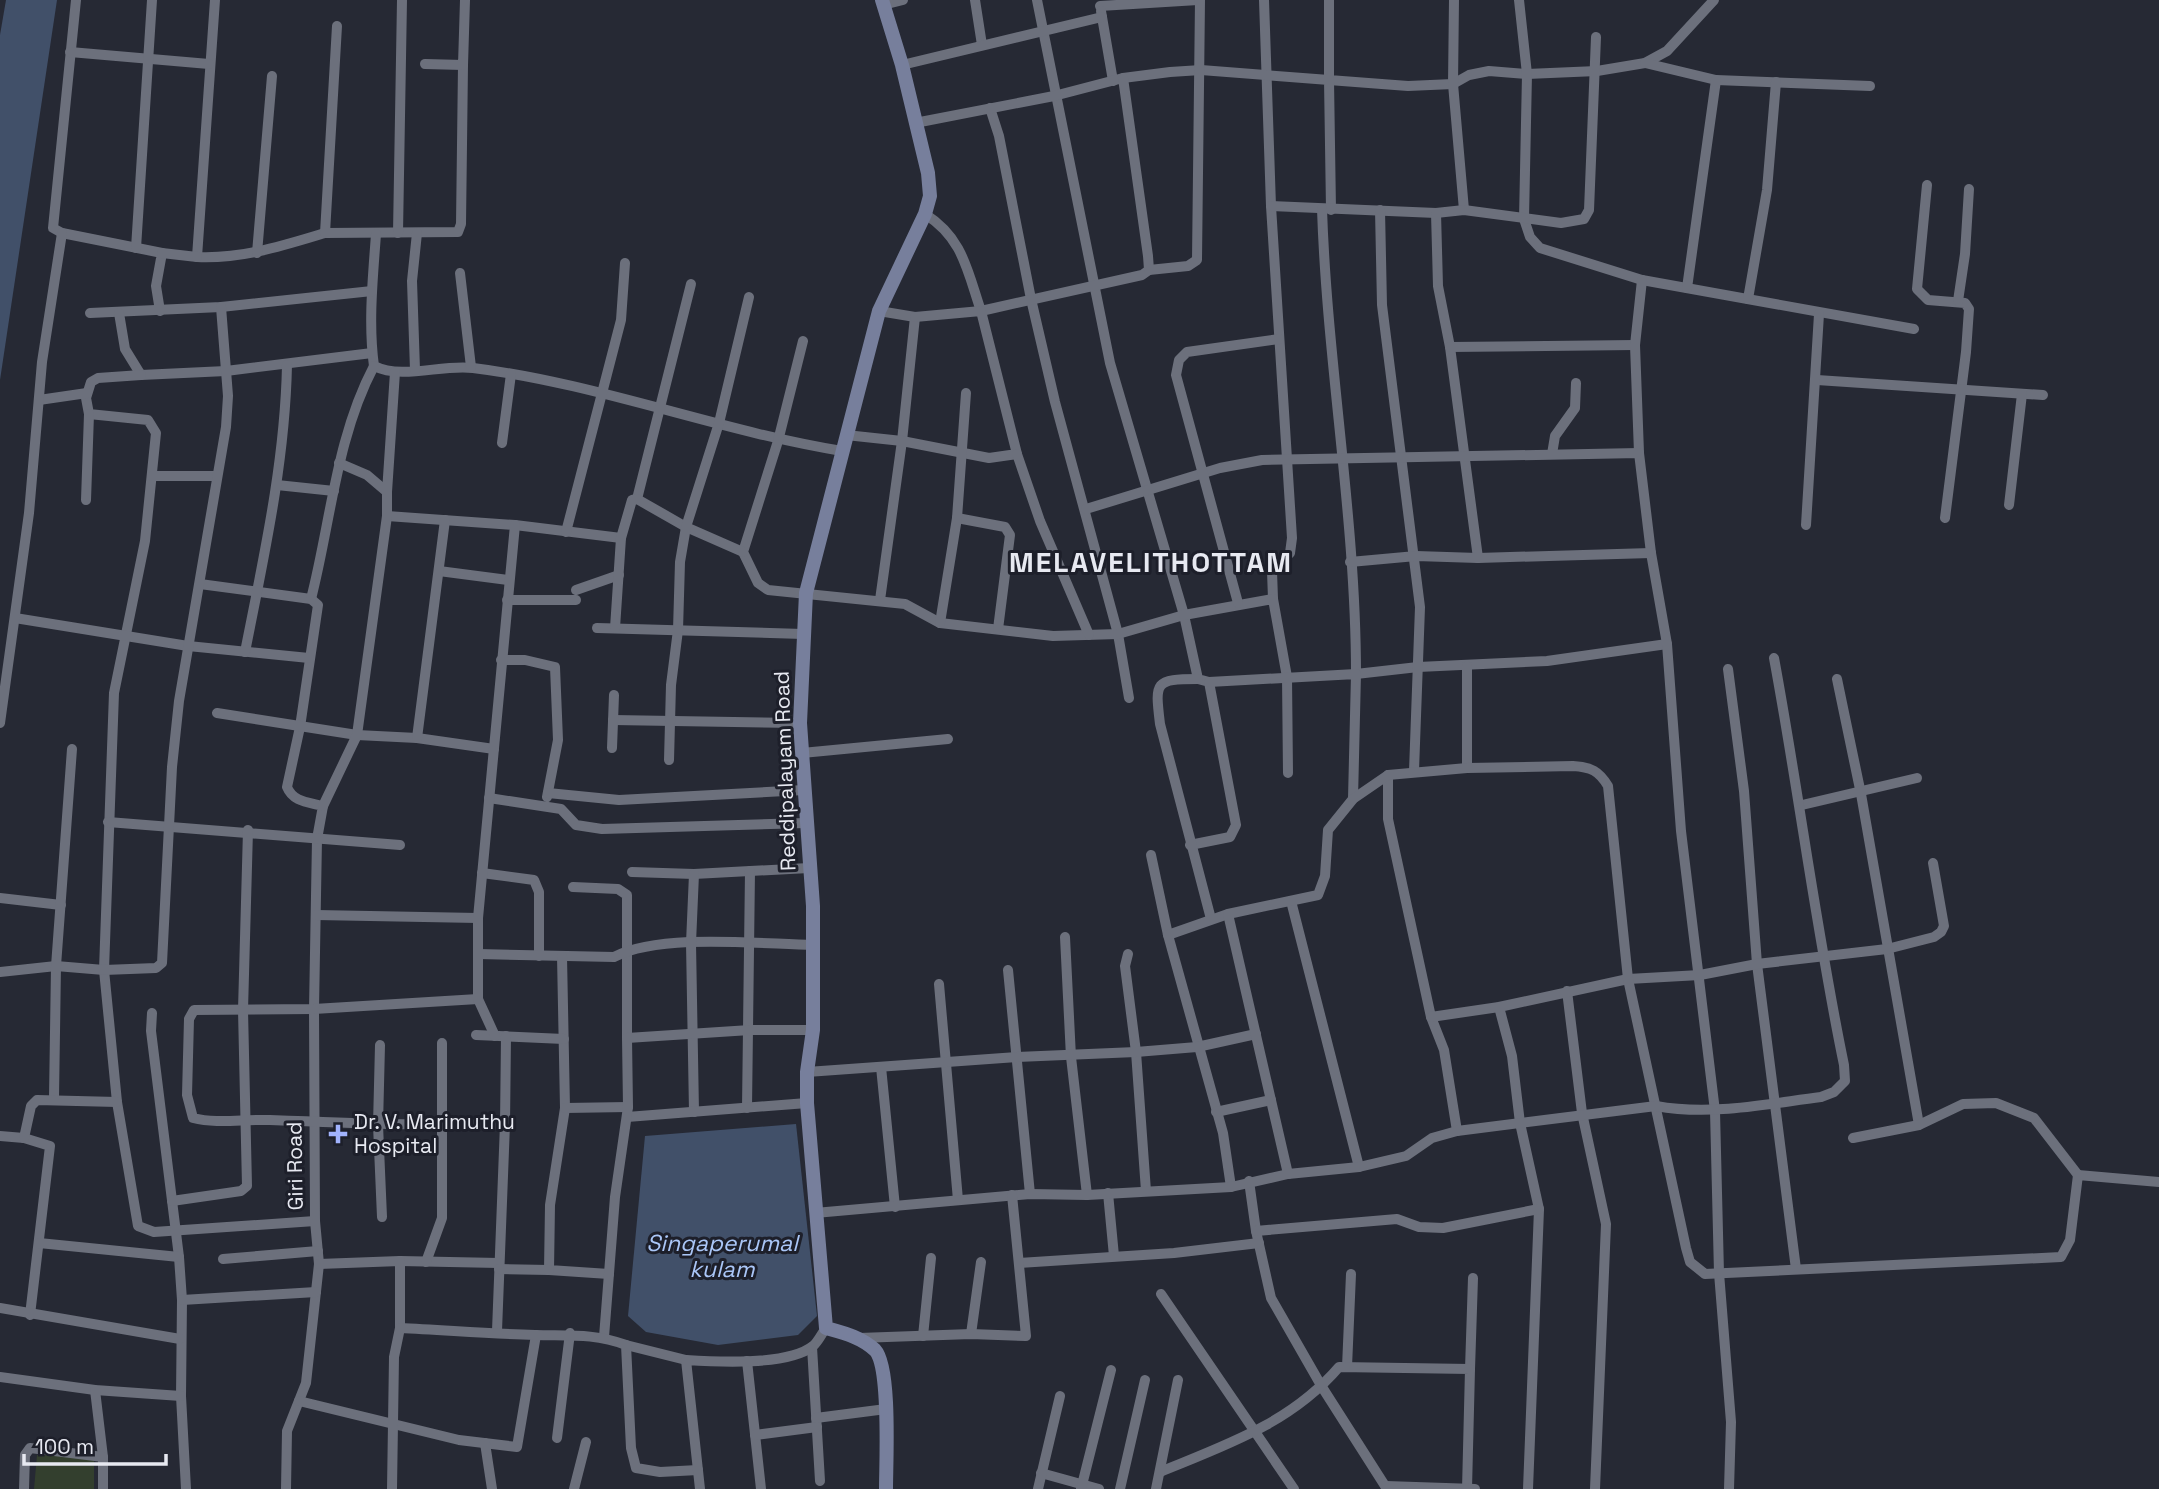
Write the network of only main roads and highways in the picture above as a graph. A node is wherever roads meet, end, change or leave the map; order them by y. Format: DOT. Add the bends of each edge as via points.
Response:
graph roads {
  1 [pos="883,2"];
  2 [pos="886,1489"];
  1 -- 2 [label="main road, Reddipalayam Road" via="902,65 930,196 879,311 806,593 800,723 813,945 807,1103 826,1328 859,1338 877,1352 886,1385"];
}
